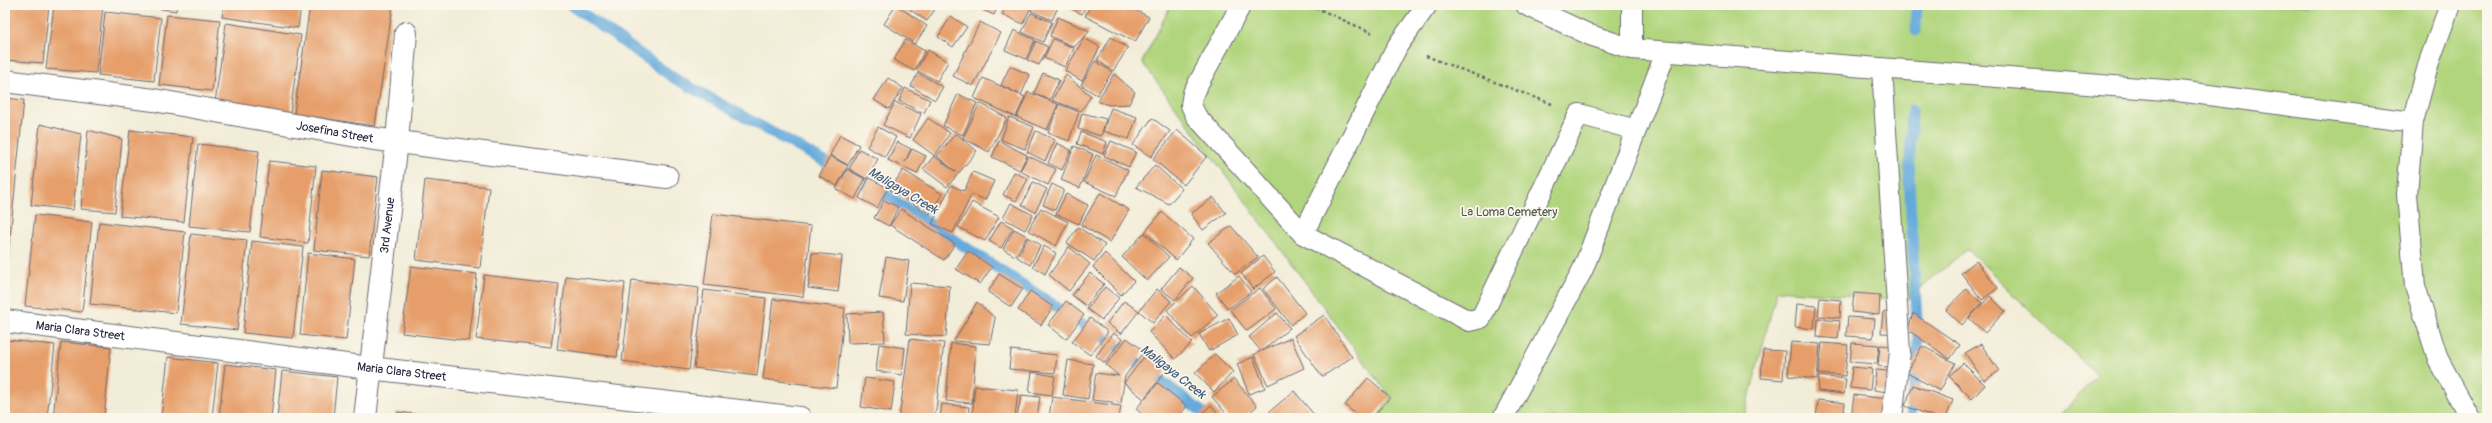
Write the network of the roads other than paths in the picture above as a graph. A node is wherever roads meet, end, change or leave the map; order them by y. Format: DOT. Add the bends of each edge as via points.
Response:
graph roads {
  1 [pos="1241,5"];
  2 [pos="1427,5"];
  3 [pos="1526,5"];
  4 [pos="1632,5"];
  5 [pos="2450,5"];
  6 [pos="406,33"];
  7 [pos="1632,49"];
  8 [pos="1666,52"];
  9 [pos="1882,68"];
  10 [pos="5,81"];
  11 [pos="2413,122"];
  12 [pos="1636,130"];
  13 [pos="397,141"];
  14 [pos="667,177"];
  15 [pos="1303,234"];
  16 [pos="5,321"];
  17 [pos="370,368"];
  18 [pos="365,418"];
  19 [pos="800,418"];
  20 [pos="1503,418"];
  21 [pos="1892,418"];
  22 [pos="2470,418"];
  1 -- 15 [label="lane" via="1193,93 1191,105 1196,116"];
  2 -- 15 [label="lane" via="1398,45"];
  3 -- 7 [label="lane" via="1590,35"];
  4 -- 7 [label="lane"];
  5 -- 11 [label="lane" via="2429,62"];
  6 -- 13 [label="street, 3rd Avenue"];
  7 -- 8 [label="lane"];
  8 -- 9 [label="lane"];
  8 -- 12 [label="lane"];
  9 -- 11 [label="lane" via="2178,91"];
  9 -- 21 [label="lane" via="1900,352"];
  10 -- 13 [label="street, Josefina Street" via="154,100"];
  11 -- 22 [label="lane" via="2407,194 2414,286 2438,359"];
  12 -- 15 [label="lane" via="1579,114 1481,318 1469,321"];
  12 -- 20 [label="lane" via="1583,269"];
  13 -- 14 [label="street, Josefina Street"];
  13 -- 17 [label="street, 3rd Avenue"];
  16 -- 17 [label="street, Maria Clara Street"];
  17 -- 18 [label="street, 3rd Avenue"];
  17 -- 19 [label="street, Maria Clara Street"];
}
